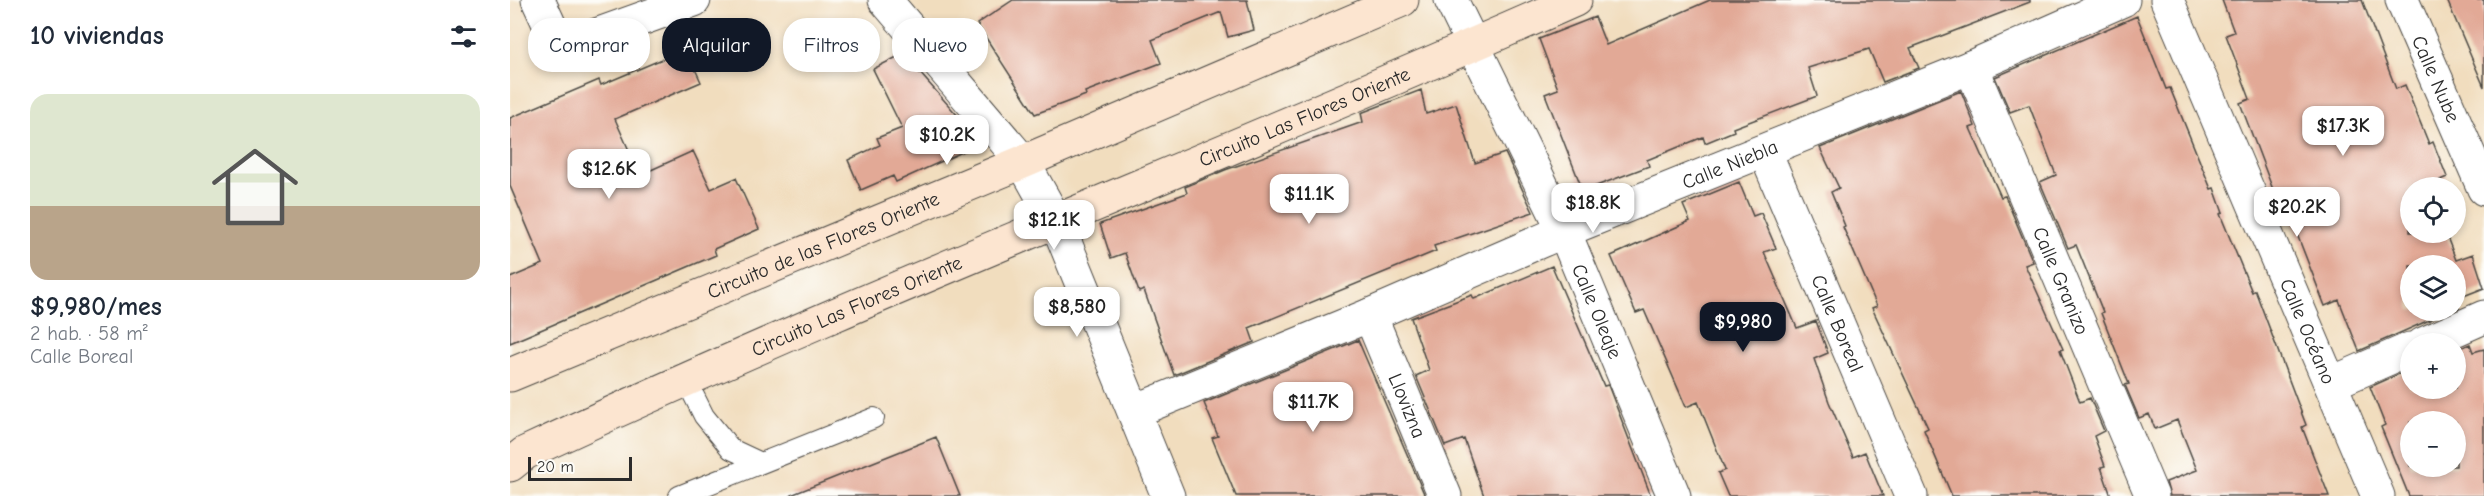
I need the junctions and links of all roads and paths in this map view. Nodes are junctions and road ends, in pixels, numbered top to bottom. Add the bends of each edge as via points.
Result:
1 (538, 0) edge
2 (694, 0) edge
3 (885, 0) edge
4 (1402, 0) edge
5 (1451, 0) edge
6 (1575, 0) edge
7 (2123, 0) edge
8 (2167, 0) edge
9 (2402, 0) edge
10 (1473, 45) junction
11 (1971, 67) junction
12 (1765, 152) junction
13 (1023, 162) junction
14 (2484, 189) edge
15 (1056, 223) junction
16 (1564, 231) junction
17 (1370, 315) junction
18 (2484, 317) edge
19 (2448, 333) edge
20 (2400, 353) edge
21 (510, 375) edge
22 (686, 378) junction
23 (2332, 383) junction
24 (1135, 411) junction
25 (874, 418) dead end
26 (761, 463) junction
27 (510, 465) edge
28 (679, 496) edge
29 (1168, 496) edge
30 (1445, 496) edge
31 (1674, 496) edge
32 (1911, 496) edge
33 (2152, 496) edge
34 (2378, 496) edge

1 - 2 street via 560,48
3 - 13 street
4 - 13 main road, Circuito de las Flores Oriente
5 - 10 street, Calle Oleaje
6 - 10 main road, Circuito Las Flores Oriente
7 - 11 street, Calle Niebla
8 - 23 street, Calle Océano
9 - 14 street, Calle Nube
10 - 15 main road, Circuito Las Flores Oriente
10 - 16 street, Calle Oleaje
11 - 12 street, Calle Niebla
11 - 33 street, Calle Granizo
12 - 16 street, Calle Niebla
12 - 32 street, Calle Boreal
13 - 15 street
13 - 21 main road, Circuito de las Flores Oriente
15 - 22 main road, Circuito Las Flores Oriente
15 - 24 street
16 - 17 street, Calle Niebla
16 - 31 street, Calle Oleaje
17 - 24 street, Calle Niebla
17 - 30 street, Llovizna
18 - 19 street
20 - 23 street
22 - 26 lane via 704,416 731,449
22 - 27 main road, Circuito Las Flores Oriente via 525,453
23 - 34 street, Calle Océano
24 - 29 street
25 - 26 lane
26 - 28 lane

